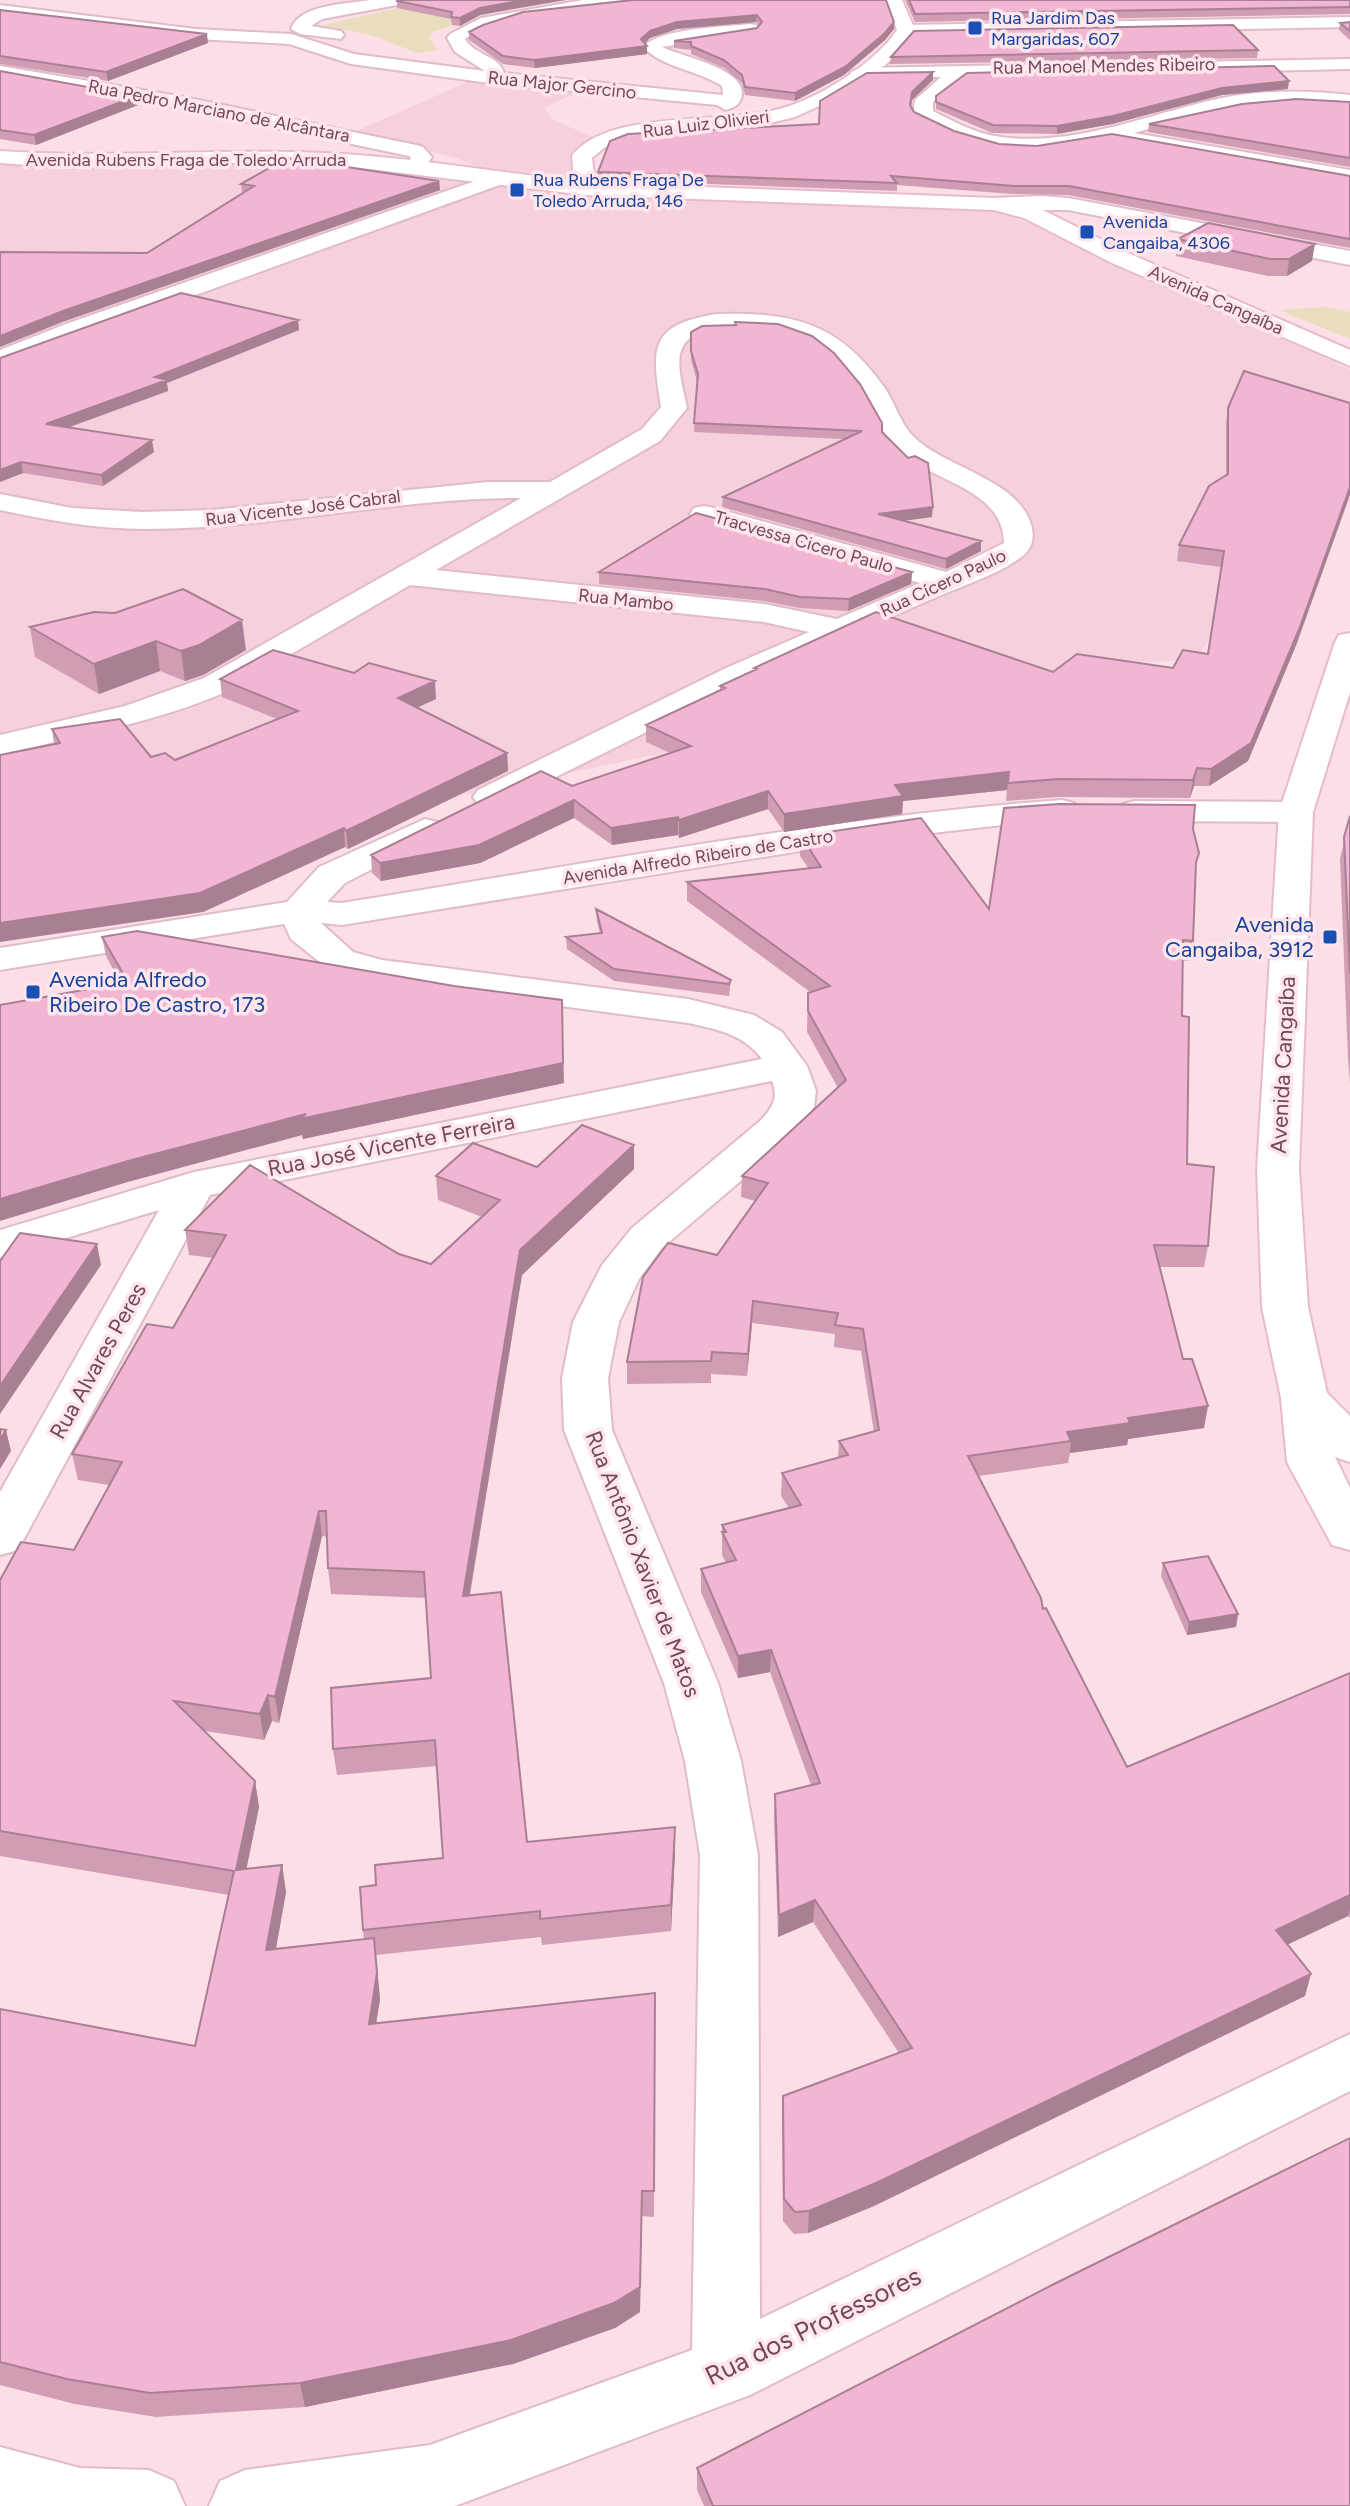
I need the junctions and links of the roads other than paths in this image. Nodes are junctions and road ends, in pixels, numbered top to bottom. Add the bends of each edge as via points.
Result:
1 (397, 0) edge
2 (632, 0) edge
3 (894, 0) edge
4 (1316, 0) edge
5 (298, 2) dead end
6 (0, 10) edge
7 (331, 12) junction
8 (263, 18) dead end
9 (1345, 22) edge
10 (750, 29) edge
11 (906, 30) junction
12 (295, 34) junction
13 (247, 35) junction
14 (472, 54) junction
15 (397, 62) junction
16 (1272, 63) junction
17 (1350, 64) edge
18 (963, 69) junction
19 (0, 71) edge
20 (859, 73) junction
21 (489, 77) junction
22 (1299, 96) junction
23 (731, 101) junction
24 (1350, 101) edge
25 (668, 128) junction
26 (1109, 135) junction
27 (0, 157) edge
28 (415, 167) junction
29 (1350, 176) edge
30 (498, 179) junction
31 (585, 189) junction
32 (994, 204) junction
33 (1068, 204) junction
34 (1031, 213) junction
35 (1350, 258) edge
36 (0, 359) edge
37 (1350, 359) edge
38 (559, 490) junction
39 (0, 502) edge
40 (704, 514) edge
41 (407, 576) junction
42 (950, 582) junction
43 (844, 630) junction
44 (1350, 642) edge
45 (1344, 683) edge
46 (0, 745) edge
47 (471, 806) edge
48 (1296, 812) junction
49 (443, 820) edge
50 (315, 919) junction
51 (0, 959) edge
52 (0, 982) edge
53 (787, 1066) junction
54 (194, 1185) junction
55 (0, 1244) edge
56 (1337, 1453) edge
57 (1350, 1532) edge
58 (0, 1537) edge
59 (1350, 2061) edge
60 (726, 2371) junction
61 (0, 2482) edge
62 (149, 2506) edge
63 (245, 2506) edge

1 - 7 street
2 - 14 street via 472,25 456,38
3 - 11 street
4 - 9 street
5 - 7 street
6 - 13 street via 187,33
7 - 12 street via 308,19
8 - 13 street
9 - 11 street via 1182,18
10 - 23 street via 670,39 653,47 731,84
11 - 20 street via 889,54
12 - 13 street
12 - 15 street via 337,56
12 - 15 street via 358,40
14 - 15 street
14 - 21 street via 496,71
15 - 21 street, Rua Major Gercino
16 - 17 street, Rua Manoel Mendes Ribeiro
16 - 18 street, Rua Manoel Mendes Ribeiro
16 - 22 street
18 - 20 street, Rua Manoel Mendes Ribeiro
18 - 26 street via 924,100 923,114 946,128 1032,146
19 - 28 street, Rua Pedro Marciano de Alcântara via 416,151 422,157
20 - 25 street, Rua Luiz Olivieri via 788,113
21 - 23 street, Rua Major Gercino
22 - 24 street
22 - 26 street via 1223,103
23 - 25 street
25 - 31 street, Rua Luiz Olivieri via 619,135 590,146 582,156
26 - 29 street
27 - 28 street, Avenida Rubens Fraga de Toledo Arruda via 70,162 277,157
28 - 30 street, Avenida Rubens Fraga de Toledo Arruda
30 - 31 street, Avenida Rubens Fraga de Toledo Arruda
30 - 36 street
31 - 32 street, Avenida Rubens Fraga de Toledo Arruda
32 - 33 street
32 - 34 street, Avenida Cangaíba
33 - 34 street
33 - 35 street
34 - 37 street, Avenida Cangaíba
38 - 39 street, Rua Vicente José Cabral via 445,490 302,512 151,522 68,516
38 - 41 street, Rua Cícero Paulo
38 - 42 street, Rua Cícero Paulo via 665,422 674,408 670,343 677,333 724,320 796,327 837,348 876,394 903,441 919,455 989,491 1009,512 1020,535 1018,546
40 - 42 street, Tracvessa Cicero Paulo
41 - 43 street, Rua Mambo via 764,613
41 - 46 street, Rua Cícero Paulo via 181,701
42 - 43 street, Rua Cícero Paulo
43 - 47 street, Rua Cícero Paulo via 737,675
44 - 45 street, Avenida Cangaíba
45 - 48 street, Avenida Cangaíba
48 - 50 street, Avenida Alfredo Ribeiro de Castro via 1097,811 958,818
48 - 56 street, Avenida Cangaíba via 1278,1169 1285,1307 1305,1398
49 - 50 street via 332,875
50 - 51 street, Avenida Alfredo Ribeiro de Castro
50 - 52 street, Avenida Alfredo Ribeiro de Castro
50 - 53 street, Rua Antônio Xavier de Matos via 340,960 380,971 688,1011 740,1023 768,1040
53 - 54 street, Rua José Vicente Ferreira
53 - 60 street, Rua Antônio Xavier de Matos via 796,1091 794,1107 775,1130 647,1238 618,1275 596,1322 585,1378 588,1430 691,1683 713,1761 729,1855
54 - 55 street, Rua José Vicente Ferreira
54 - 58 street, Rua Alvares Peres
56 - 57 street, Avenida Cangaíba
59 - 60 street, Rua dos Professores
60 - 63 street, Rua dos Professores via 430,2480
61 - 62 street via 80,2504

